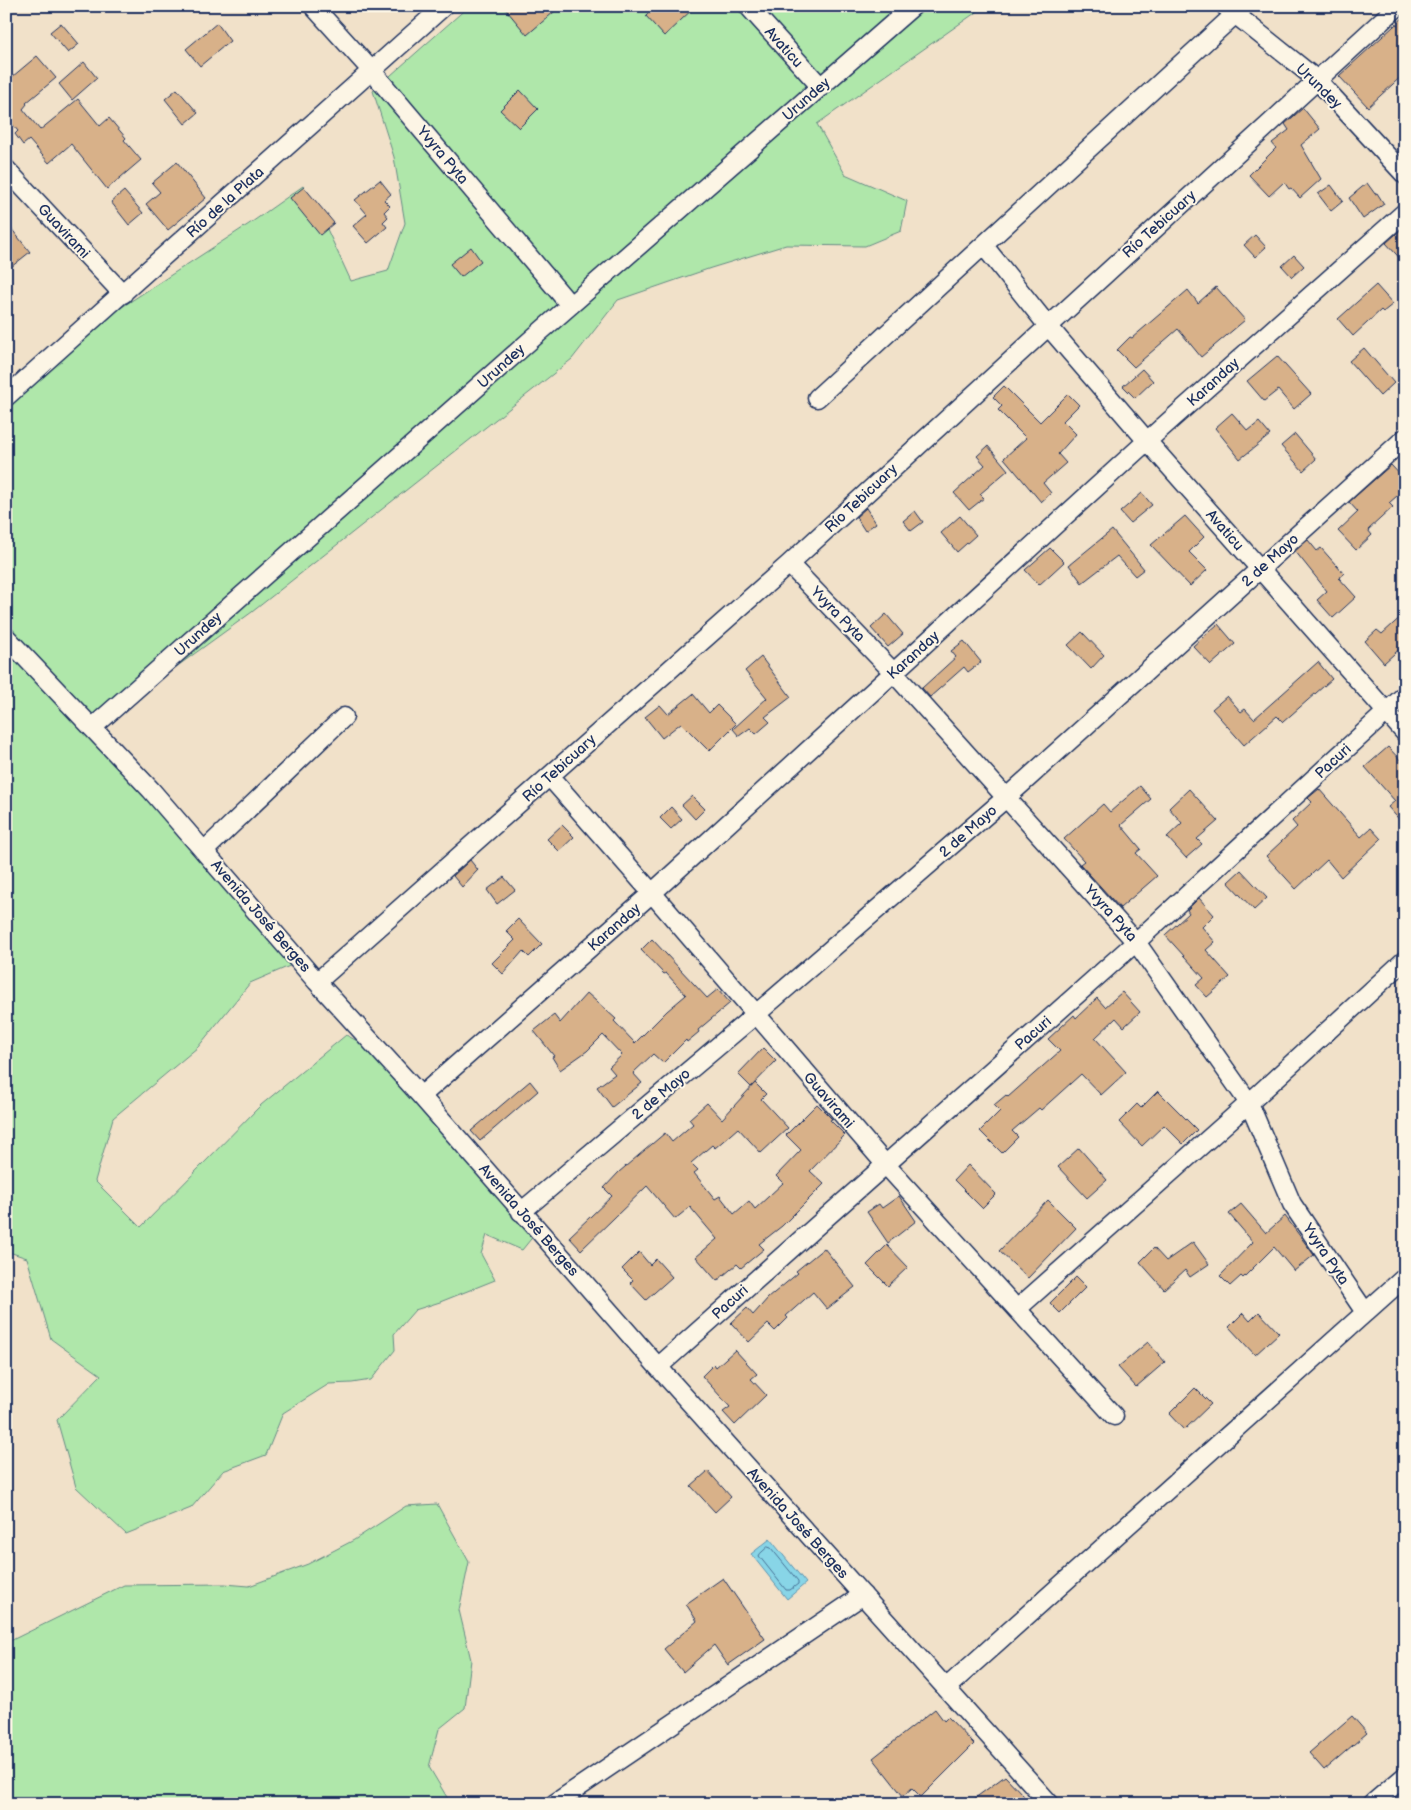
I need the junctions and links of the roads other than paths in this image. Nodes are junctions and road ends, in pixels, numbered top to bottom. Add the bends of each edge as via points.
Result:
1 (313, 6) edge
2 (444, 6) edge
3 (748, 6) edge
4 (913, 6) edge
5 (1398, 6) edge
6 (1235, 9) edge
7 (371, 70) junction
8 (1317, 80) junction
9 (820, 87) junction
10 (6, 169) edge
11 (1405, 175) edge
12 (1405, 212) edge
13 (984, 246) junction
14 (123, 294) junction
15 (570, 305) junction
16 (1048, 326) junction
17 (6, 397) edge
18 (817, 398) dead end
19 (1405, 438) edge
20 (1147, 441) junction
21 (789, 564) junction
22 (1260, 570) junction
23 (6, 637) edge
24 (894, 673) junction
25 (1405, 696) edge
26 (1387, 712) junction
27 (344, 716) dead end
28 (92, 728) junction
29 (1405, 732) edge
30 (550, 777) junction
31 (1007, 797) junction
32 (204, 851) junction
33 (652, 893) junction
34 (1136, 942) junction
35 (1405, 960) edge
36 (317, 982) junction
37 (755, 1015) junction
38 (420, 1096) junction
39 (1249, 1103) junction
40 (885, 1164) junction
41 (521, 1212) junction
42 (1405, 1277) edge
43 (1017, 1309) junction
44 (1365, 1312) junction
45 (658, 1367) junction
46 (1114, 1416) dead end
47 (863, 1595) junction
48 (946, 1688) junction
49 (1405, 1776) edge
50 (554, 1804) edge
51 (1050, 1804) edge
52 (1372, 1804) edge

1 - 7 street, Yvyra Pyta
2 - 7 street, Río de la Plata
3 - 9 street, Avaticu
4 - 9 street, Urundey
5 - 8 street, Río Tebicuary
6 - 8 street, Urundey
6 - 13 street
7 - 14 street, Río de la Plata
7 - 15 street, Yvyra Pyta
8 - 11 street, Urundey
8 - 16 street, Río Tebicuary
9 - 15 street, Urundey
10 - 14 street, Guavirami
12 - 20 street, Karanday
13 - 16 street, Avaticu
13 - 18 street
14 - 17 street, Río de la Plata
15 - 28 street, Urundey
16 - 20 street, Avaticu
16 - 21 street, Río Tebicuary
19 - 22 street, 2 de Mayo
20 - 22 street, Avaticu
20 - 24 street, Karanday
21 - 24 street, Yvyra Pyta
21 - 30 street, Río Tebicuary
22 - 26 street, Avaticu
22 - 31 street, 2 de Mayo
23 - 28 street, Avenida José Berges
24 - 31 street, Yvyra Pyta
24 - 33 street, Karanday
25 - 26 street, Pacuri
26 - 29 street, Avaticu
26 - 34 street, Pacuri
27 - 32 street
28 - 32 street, Avenida José Berges via 152,790
30 - 33 street, Guavirami
30 - 36 street, Río Tebicuary
31 - 34 street, Yvyra Pyta
31 - 37 street, 2 de Mayo
32 - 36 street, Avenida José Berges
33 - 37 street, Guavirami
33 - 38 street, Karanday
34 - 39 street, Yvyra Pyta
34 - 40 street, Pacuri
35 - 39 street
36 - 38 street, Avenida José Berges
37 - 40 street, Guavirami
37 - 41 street, 2 de Mayo
38 - 41 street, Avenida José Berges
39 - 43 street
39 - 44 street, Yvyra Pyta via 1292,1204
40 - 43 street, Guavirami
40 - 45 street, Pacuri
41 - 45 street, Avenida José Berges
42 - 44 street
43 - 46 street, Guavirami
44 - 48 street
45 - 47 street, Avenida José Berges
47 - 48 street, Avenida José Berges
47 - 50 street
48 - 51 street, Avenida José Berges
49 - 52 street

